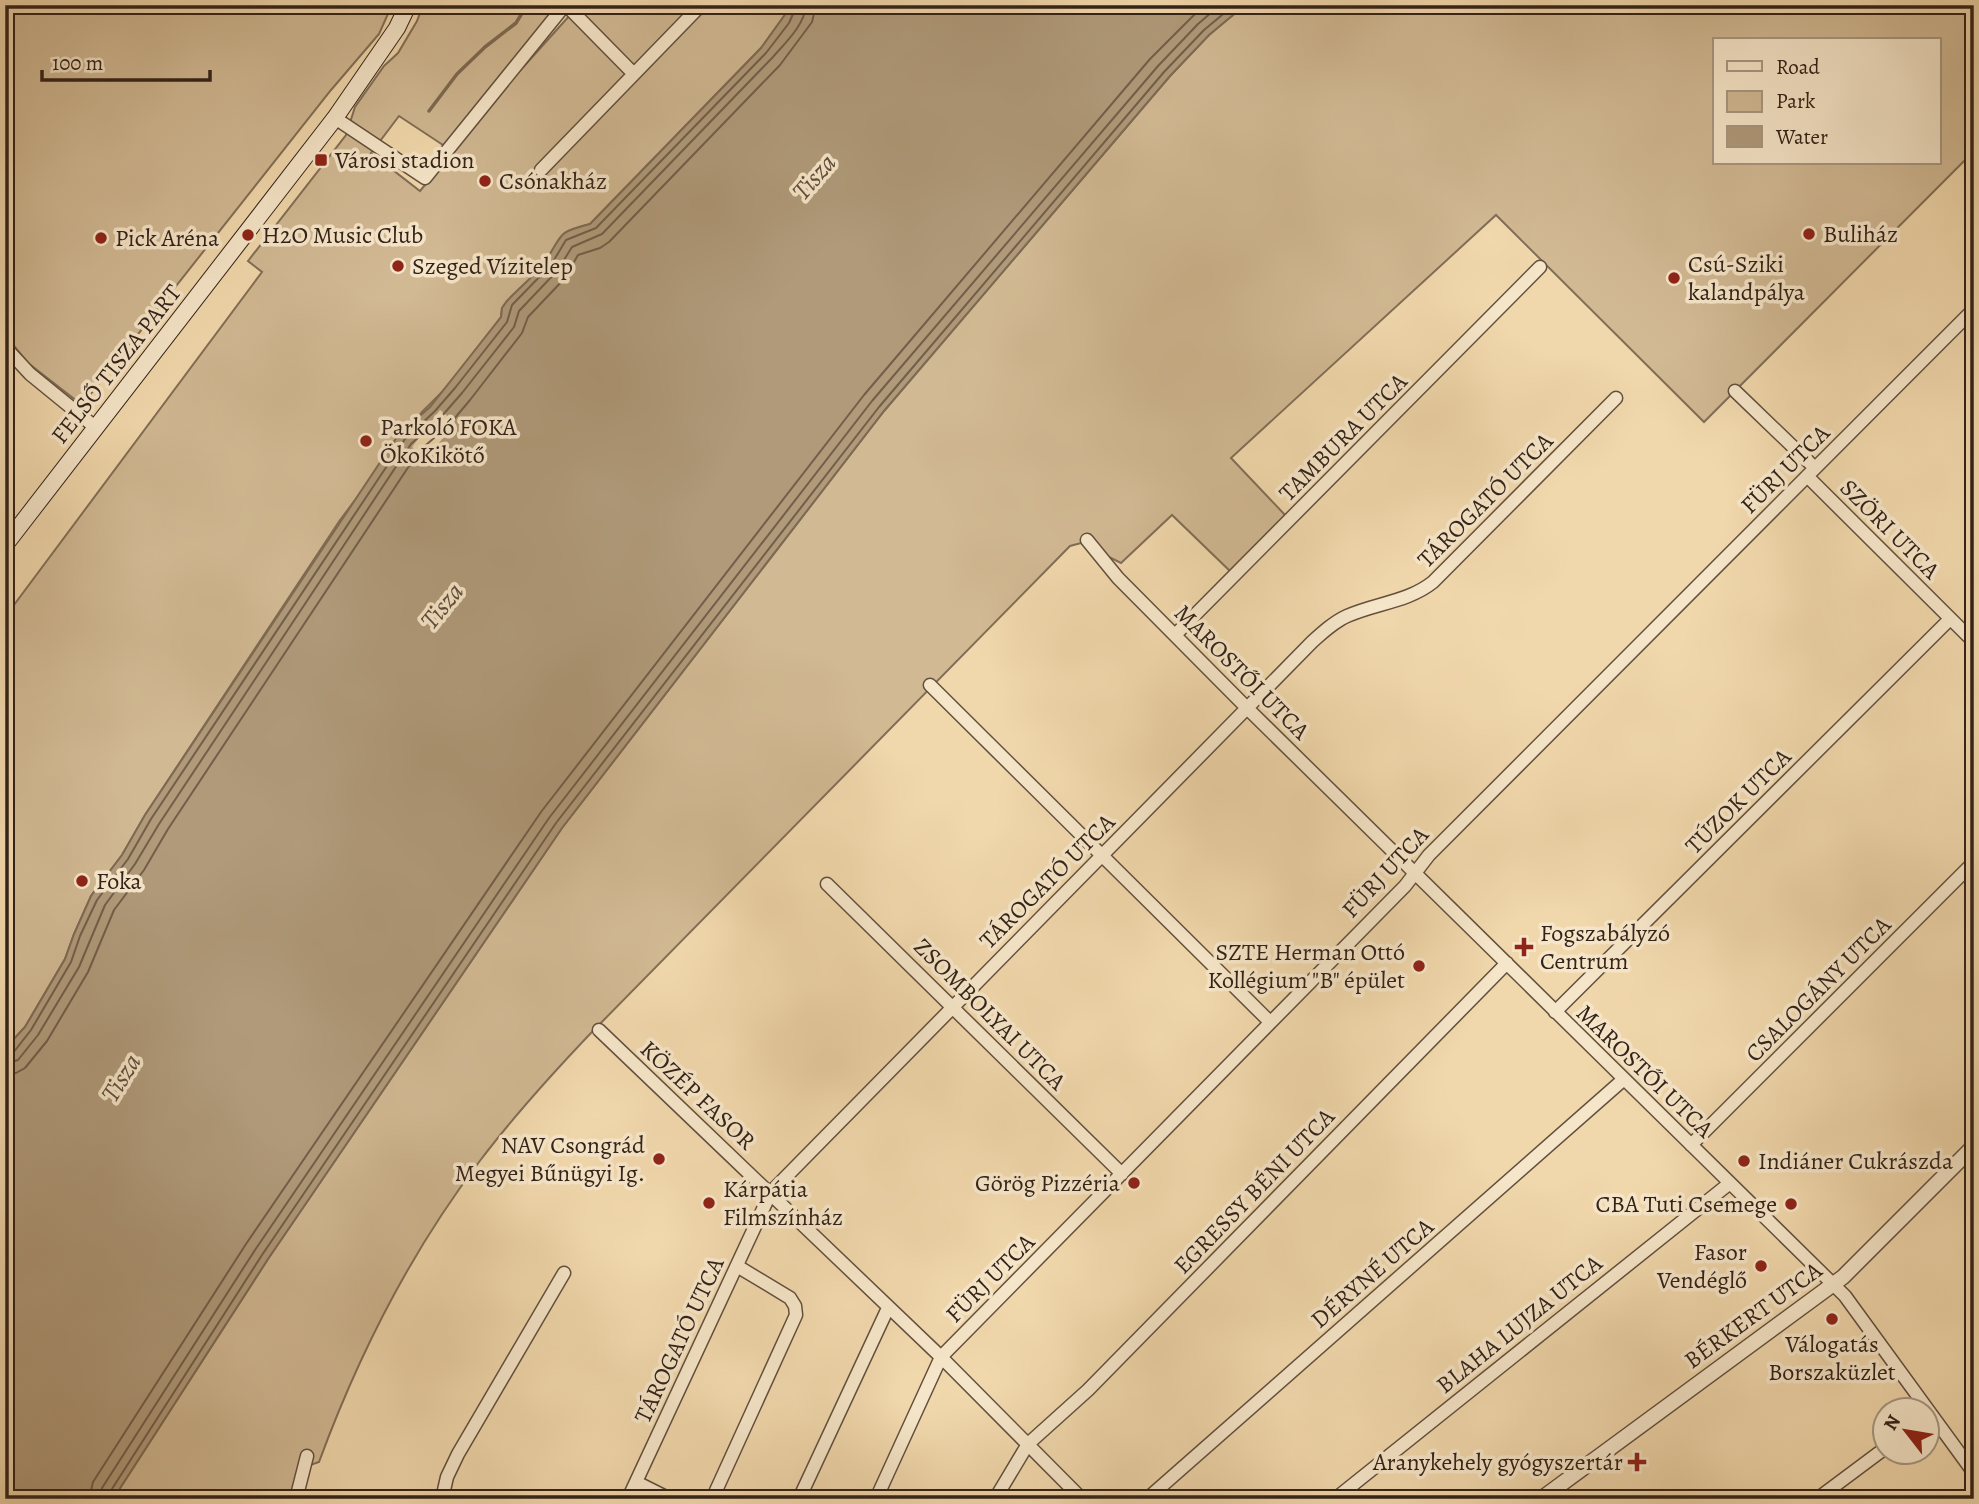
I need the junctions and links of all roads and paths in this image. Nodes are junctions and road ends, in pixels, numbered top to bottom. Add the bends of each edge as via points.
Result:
1 (408, 5) edge
2 (565, 5) edge
3 (701, 5) edge
4 (633, 73) junction
5 (335, 118) junction
6 (541, 170) dead end
7 (1540, 267) dead end
8 (1974, 309) edge
9 (5, 347) edge
10 (1735, 391) dead end
11 (1616, 398) dead end
12 (95, 427) junction
13 (1811, 472) junction
14 (1087, 540) dead end
15 (5, 545) edge
16 (1950, 618) junction
17 (1175, 635) junction
18 (1974, 642) edge
19 (930, 685) dead end
20 (1247, 708) junction
21 (1101, 855) junction
22 (1974, 862) edge
23 (1416, 873) junction
24 (827, 884) dead end
25 (1507, 964) junction
26 (953, 1006) junction
27 (1555, 1012) junction
28 (1270, 1022) junction
29 (599, 1030) dead end
30 (1623, 1079) junction
31 (1691, 1145) junction
32 (1974, 1146) edge
33 (1122, 1174) junction
34 (1730, 1183) junction
35 (771, 1192) junction
36 (737, 1266) junction
37 (564, 1273) dead end
38 (1833, 1284) junction
39 (888, 1308) junction
40 (941, 1357) junction
41 (1915, 1396) edge
42 (1940, 1430) edge
43 (1028, 1444) junction
44 (307, 1456) dead end
45 (1870, 1460) edge
46 (1974, 1472) edge
47 (636, 1482) junction
48 (296, 1499) edge
49 (442, 1499) edge
50 (628, 1499) edge
51 (670, 1499) edge
52 (710, 1499) edge
53 (799, 1499) edge
54 (876, 1499) edge
55 (995, 1499) edge
56 (1082, 1499) edge
57 (1147, 1499) edge
58 (1335, 1499) edge
59 (1541, 1499) edge
60 (1817, 1499) edge

1 - 5 main road, FELSŐ TISZA PART
2 - 4 street
2 - 5 street via 425,178
3 - 4 street
4 - 6 street
5 - 12 main road, FELSŐ TISZA PART
7 - 17 street, TAMBURA UTCA
8 - 13 street, FÜRJ UTCA
9 - 12 street via 30,374
10 - 13 street, SZÖRI UTCA
11 - 20 street, TÁROGATÓ UTCA via 1433,582 1409,597 1346,616 1329,627
12 - 15 main road, FELSŐ TISZA PART
13 - 16 street, SZÖRI UTCA
13 - 23 street, FÜRJ UTCA
14 - 17 street, MAROSTŐI UTCA
16 - 18 street, SZÖRI UTCA
16 - 27 street, TÚZOK UTCA
17 - 20 street, MAROSTŐI UTCA
19 - 21 street
20 - 21 street, TÁROGATÓ UTCA
20 - 23 street, MAROSTŐI UTCA
21 - 26 street, TÁROGATÓ UTCA
21 - 28 street
22 - 31 street, CSALOGÁNY UTCA
23 - 25 street, MAROSTŐI UTCA
23 - 28 street, FÜRJ UTCA
24 - 26 street, ZSOMBOLYAI UTCA
25 - 27 street, MAROSTŐI UTCA
25 - 43 street, EGRESSY BÉNI UTCA via 1072,1406
26 - 33 street, ZSOMBOLYAI UTCA
26 - 35 street, TÁROGATÓ UTCA
27 - 30 street, MAROSTŐI UTCA
28 - 33 street, FÜRJ UTCA
29 - 35 street, KÖZÉP FASOR
30 - 31 street, MAROSTŐI UTCA
30 - 57 street, DÉRYNÉ UTCA
31 - 34 street, MAROSTŐI UTCA
32 - 38 street, BÉRKERT UTCA
33 - 40 street, FÜRJ UTCA
34 - 38 street, MAROSTŐI UTCA
34 - 58 street, BLAHA LUJZA UTCA
35 - 36 street, TÁROGATÓ UTCA
35 - 39 street, KÖZÉP FASOR
36 - 47 street, TÁROGATÓ UTCA
36 - 52 street via 790,1298 796,1315
37 - 49 street via 458,1454
38 - 41 street, MAROSTŐI UTCA
38 - 59 street, BÉRKERT UTCA
39 - 40 street, KÖZÉP FASOR
39 - 53 street
40 - 43 street, KÖZÉP FASOR
40 - 54 street, FÜRJ UTCA
42 - 46 street, MAROSTŐI UTCA
43 - 55 street
43 - 56 street, KÖZÉP FASOR
44 - 48 street
45 - 60 street
47 - 50 street, TÁROGATÓ UTCA
47 - 51 street

